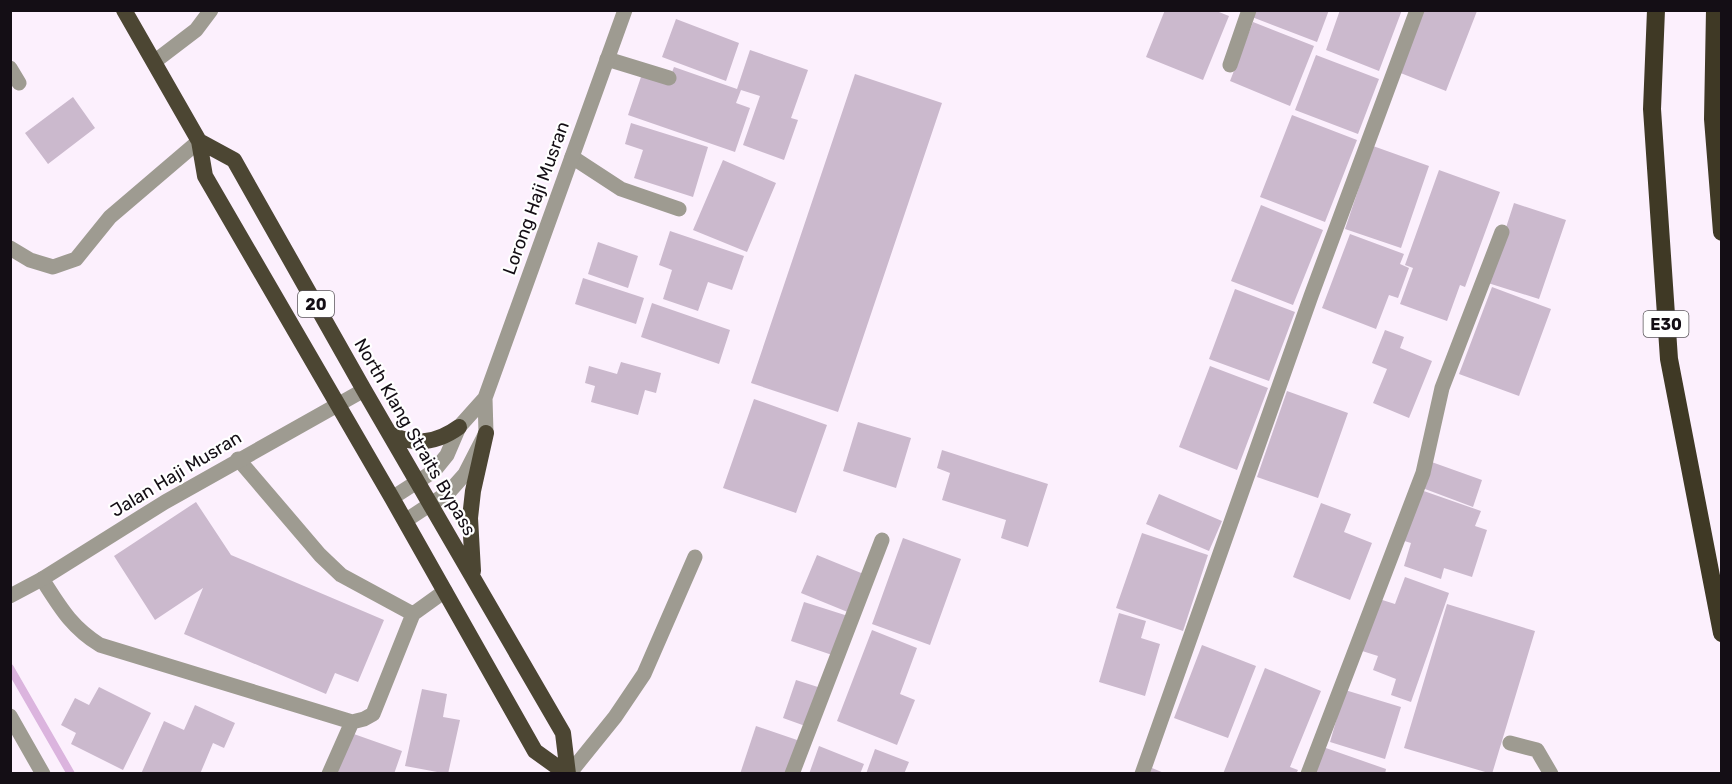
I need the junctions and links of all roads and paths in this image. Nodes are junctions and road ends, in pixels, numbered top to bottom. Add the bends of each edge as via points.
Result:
1 (124, 10) edge
2 (211, 10) edge
3 (625, 10) edge
4 (1249, 10) edge
5 (1417, 10) edge
6 (1656, 10) edge
7 (1715, 10) edge
8 (608, 59) junction
9 (154, 62) junction
10 (1230, 65) dead end
11 (10, 68) edge
12 (669, 78) dead end
13 (19, 83) dead end
14 (199, 141) junction
15 (572, 157) junction
16 (679, 209) dead end
17 (1502, 232) dead end
18 (1722, 232) edge
19 (10, 248) edge
20 (364, 390) junction
21 (485, 398) junction
22 (338, 405) junction
23 (459, 427) junction
24 (486, 433) junction
25 (390, 434) junction
26 (238, 459) junction
27 (419, 482) junction
28 (393, 498) junction
29 (431, 504) junction
30 (405, 521) junction
31 (882, 540) dead end
32 (695, 556) dead end
33 (474, 576) junction
34 (42, 579) junction
35 (445, 591) junction
36 (10, 596) edge
37 (413, 614) junction
38 (1722, 633) edge
39 (10, 716) edge
40 (352, 722) junction
41 (1510, 742) dead end
42 (43, 774) edge
43 (329, 774) edge
44 (568, 774) edge
45 (792, 774) edge
46 (1142, 774) edge
47 (1308, 774) edge
48 (1551, 774) edge

1 - 9 highway, 20
2 - 9 street via 196,30
3 - 8 street, Lorong Haji Musran
4 - 10 street
5 - 46 street
6 - 38 highway, E30 via 1652,109 1668,359
7 - 18 highway via 1713,119
8 - 12 street
8 - 15 street, Lorong Haji Musran
9 - 14 highway, 20
11 - 13 street
14 - 19 street via 110,217 76,259 53,267
14 - 20 highway, North Klang Straits Bypass / 20 via 234,160
14 - 22 highway, 20 via 205,176
15 - 16 street via 621,189
15 - 21 street, Lorong Haji Musran
17 - 47 street via 1442,388 1423,473
20 - 22 street, Jalan Haji Musran
20 - 25 highway, North Klang Straits Bypass / 20
21 - 23 street, Lorong Haji Musran
21 - 24 street, Lorong Haji Musran
22 - 26 street, Jalan Haji Musran
22 - 28 highway, 20
23 - 25 highway via 424,443
23 - 27 street, Lorong Haji Musran via 447,455
24 - 29 street, Lorong Haji Musran via 465,474
24 - 33 highway via 470,518
25 - 27 highway, North Klang Straits Bypass / 20
26 - 34 street, Jalan Haji Musran
26 - 37 street via 341,575
27 - 28 street, Lorong Haji Musran
27 - 29 highway, North Klang Straits Bypass / 20
28 - 30 highway, 20
29 - 30 street, Lorong Haji Musran
29 - 33 highway, North Klang Straits Bypass / 20
30 - 35 highway, 20
31 - 45 street
32 - 44 street via 644,674
33 - 44 highway, North Klang Straits Bypass / 20 via 563,733
34 - 36 street, Jalan Haji Musran
34 - 40 street via 66,617 100,645
35 - 37 street
35 - 44 highway, 20 via 535,751
37 - 40 street via 373,714
39 - 42 street
40 - 43 street
41 - 48 street via 1537,750

